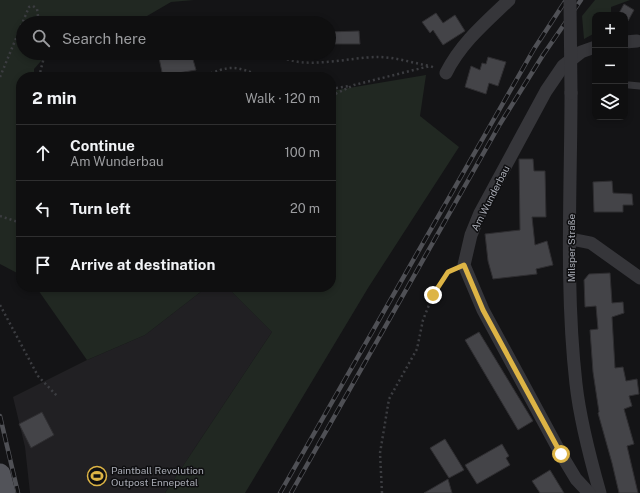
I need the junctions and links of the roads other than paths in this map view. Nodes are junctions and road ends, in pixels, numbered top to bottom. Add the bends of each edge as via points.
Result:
1 (509, 0) edge
2 (570, 0) edge
3 (592, 48) edge
4 (446, 73) road end
5 (629, 85) dead end
6 (640, 86) edge
7 (571, 239) junction
8 (640, 278) edge
9 (0, 474) edge
10 (4, 493) edge
11 (589, 493) edge
12 (600, 493) edge

1 - 4 street via 466,42 455,55
2 - 7 street, Milsper Straße, bridge
3 - 11 street, Am Wunderbau via 581,52 564,66 546,91 480,213 471,235 464,265 483,310 561,454 576,479
5 - 6 lane
7 - 8 street via 591,243
7 - 12 street, Milsper Straße via 571,323 576,386 592,467
9 - 10 main road

